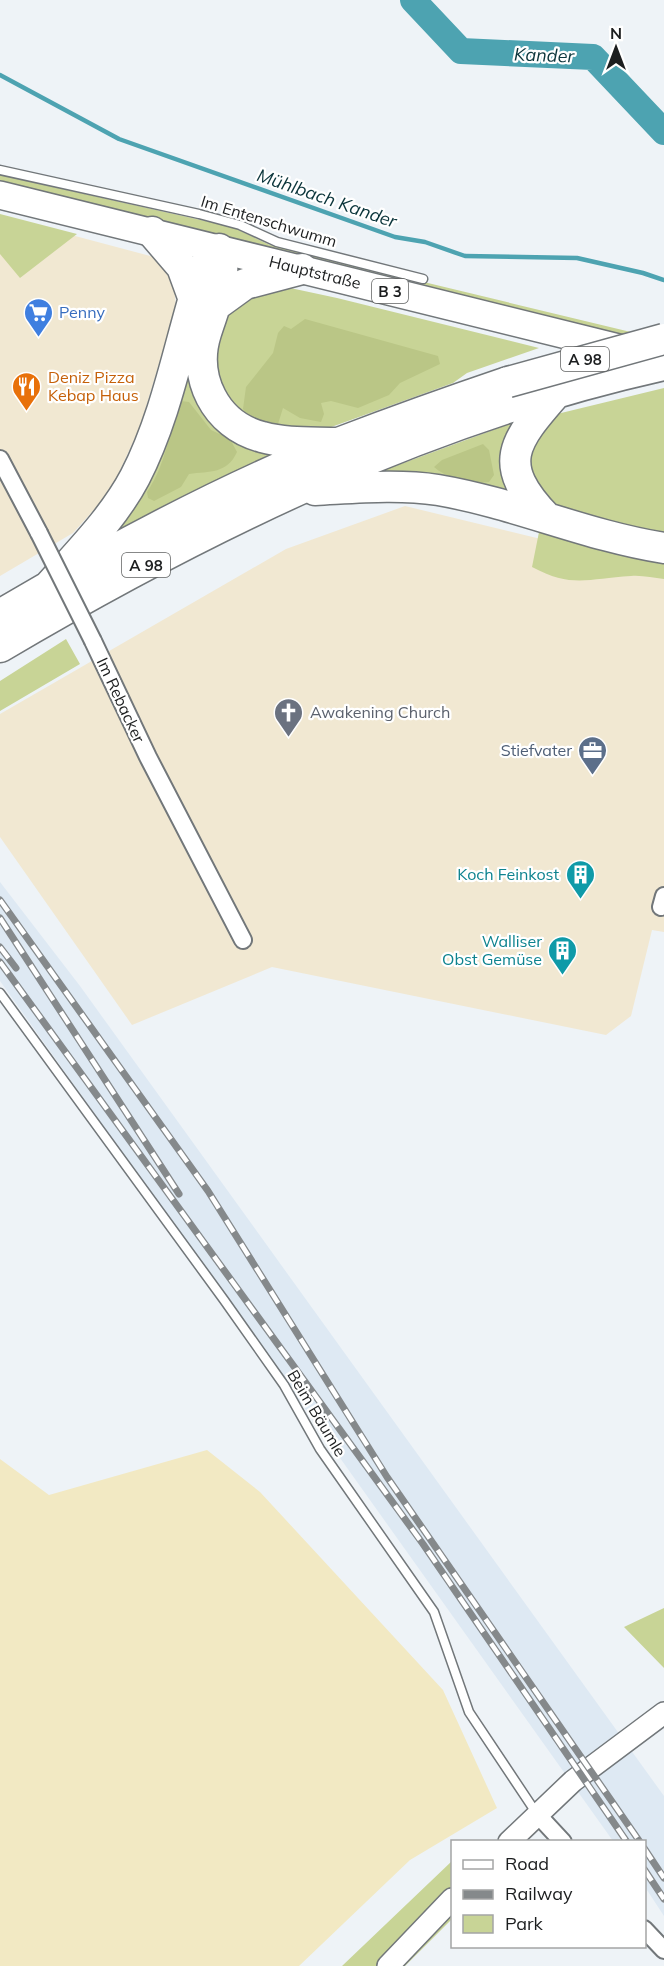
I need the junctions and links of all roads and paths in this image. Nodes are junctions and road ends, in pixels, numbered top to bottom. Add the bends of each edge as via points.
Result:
1 (0, 170) edge
2 (0, 195) edge
3 (152, 232) junction
4 (219, 249) junction
5 (302, 269) junction
6 (423, 279) dead end
7 (205, 301) junction
8 (664, 339) edge
9 (664, 360) edge
10 (664, 365) edge
11 (557, 392) junction
12 (339, 443) junction
13 (0, 459) edge
14 (297, 491) junction
15 (548, 518) junction
16 (664, 548) edge
17 (50, 585) junction
18 (0, 615) edge
19 (0, 647) edge
20 (243, 940) dead end
21 (0, 993) edge
22 (664, 1713) edge
23 (537, 1814) junction
24 (511, 1840) edge
25 (561, 1840) edge
26 (451, 1901) edge
27 (646, 1930) edge
28 (664, 1950) edge
29 (388, 1966) edge

1 - 6 lane, Im Entenschwumm via 199,214 240,225 277,242
2 - 3 main road, Hauptstraße / B 3
3 - 4 main road, Hauptstraße / B 3
3 - 7 highway
4 - 5 main road, Hauptstraße / B 3
4 - 7 highway via 202,271
5 - 7 highway via 245,284
5 - 9 main road, Hauptstraße / B 3
7 - 12 highway via 201,352 204,383 217,407 241,429 258,436 288,442
7 - 17 highway via 134,478 116,508
8 - 12 highway, A 98, bridge via 507,382
10 - 11 highway, A 98
11 - 14 highway, A 98 via 429,436
11 - 15 highway via 522,434 516,459 526,496
12 - 17 highway, A 98 via 210,502
13 - 20 street, Im Rebacker, bridge
14 - 15 highway via 372,487 438,490
14 - 19 highway, A 98 via 130,573
15 - 16 highway via 607,537
17 - 18 highway, A 98
21 - 23 lane, Beim Bäumle via 284,1385 320,1449 435,1612 469,1712
22 - 23 street via 573,1781
23 - 24 street
23 - 25 street
26 - 29 street
27 - 28 street

